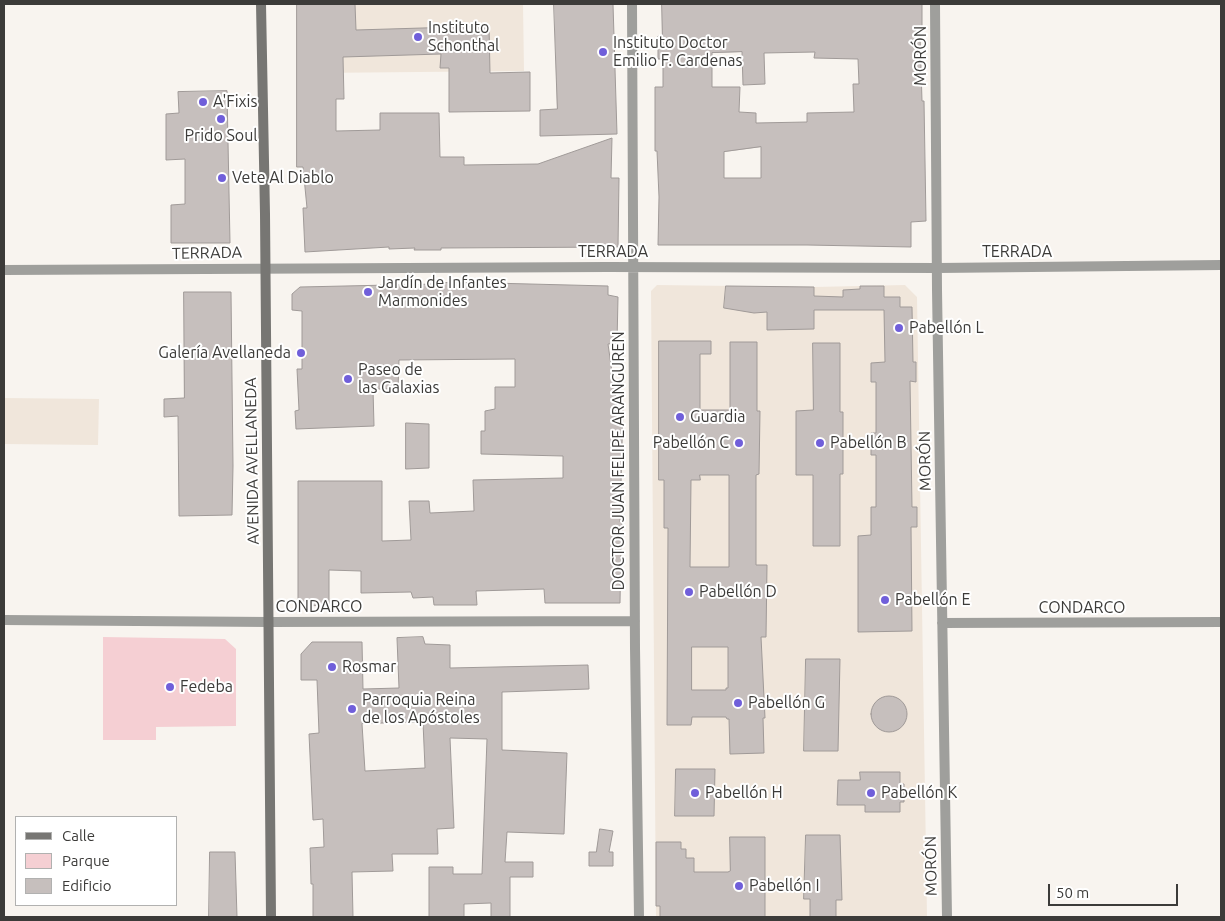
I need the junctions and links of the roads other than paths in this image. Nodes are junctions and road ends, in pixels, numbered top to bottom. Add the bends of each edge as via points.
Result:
1 (261, 4) edge
2 (632, 4) edge
3 (935, 4) edge
4 (1221, 265) edge
5 (265, 267) junction
6 (632, 267) junction
7 (938, 268) junction
8 (4, 270) edge
9 (4, 620) edge
10 (635, 621) junction
11 (269, 622) junction
12 (1221, 622) edge
13 (942, 623) junction
14 (271, 917) edge
15 (639, 917) edge
16 (947, 917) edge

1 - 5 main road, AVENIDA AVELLANEDA
2 - 6 street, DOCTOR JUAN FELIPE ARANGUREN
3 - 7 street, MORÓN
4 - 7 street, TERRADA
5 - 6 street, TERRADA
5 - 8 street, TERRADA
5 - 11 main road, AVENIDA AVELLANEDA
6 - 7 street, TERRADA
6 - 10 street, DOCTOR JUAN FELIPE ARANGUREN
7 - 13 street, MORÓN
9 - 11 street, CONDARCO
10 - 11 street, CONDARCO
10 - 15 street, DOCTOR JUAN FELIPE ARANGUREN
11 - 14 main road, AVENIDA AVELLANEDA
12 - 13 street, CONDARCO
13 - 16 street, MORÓN

